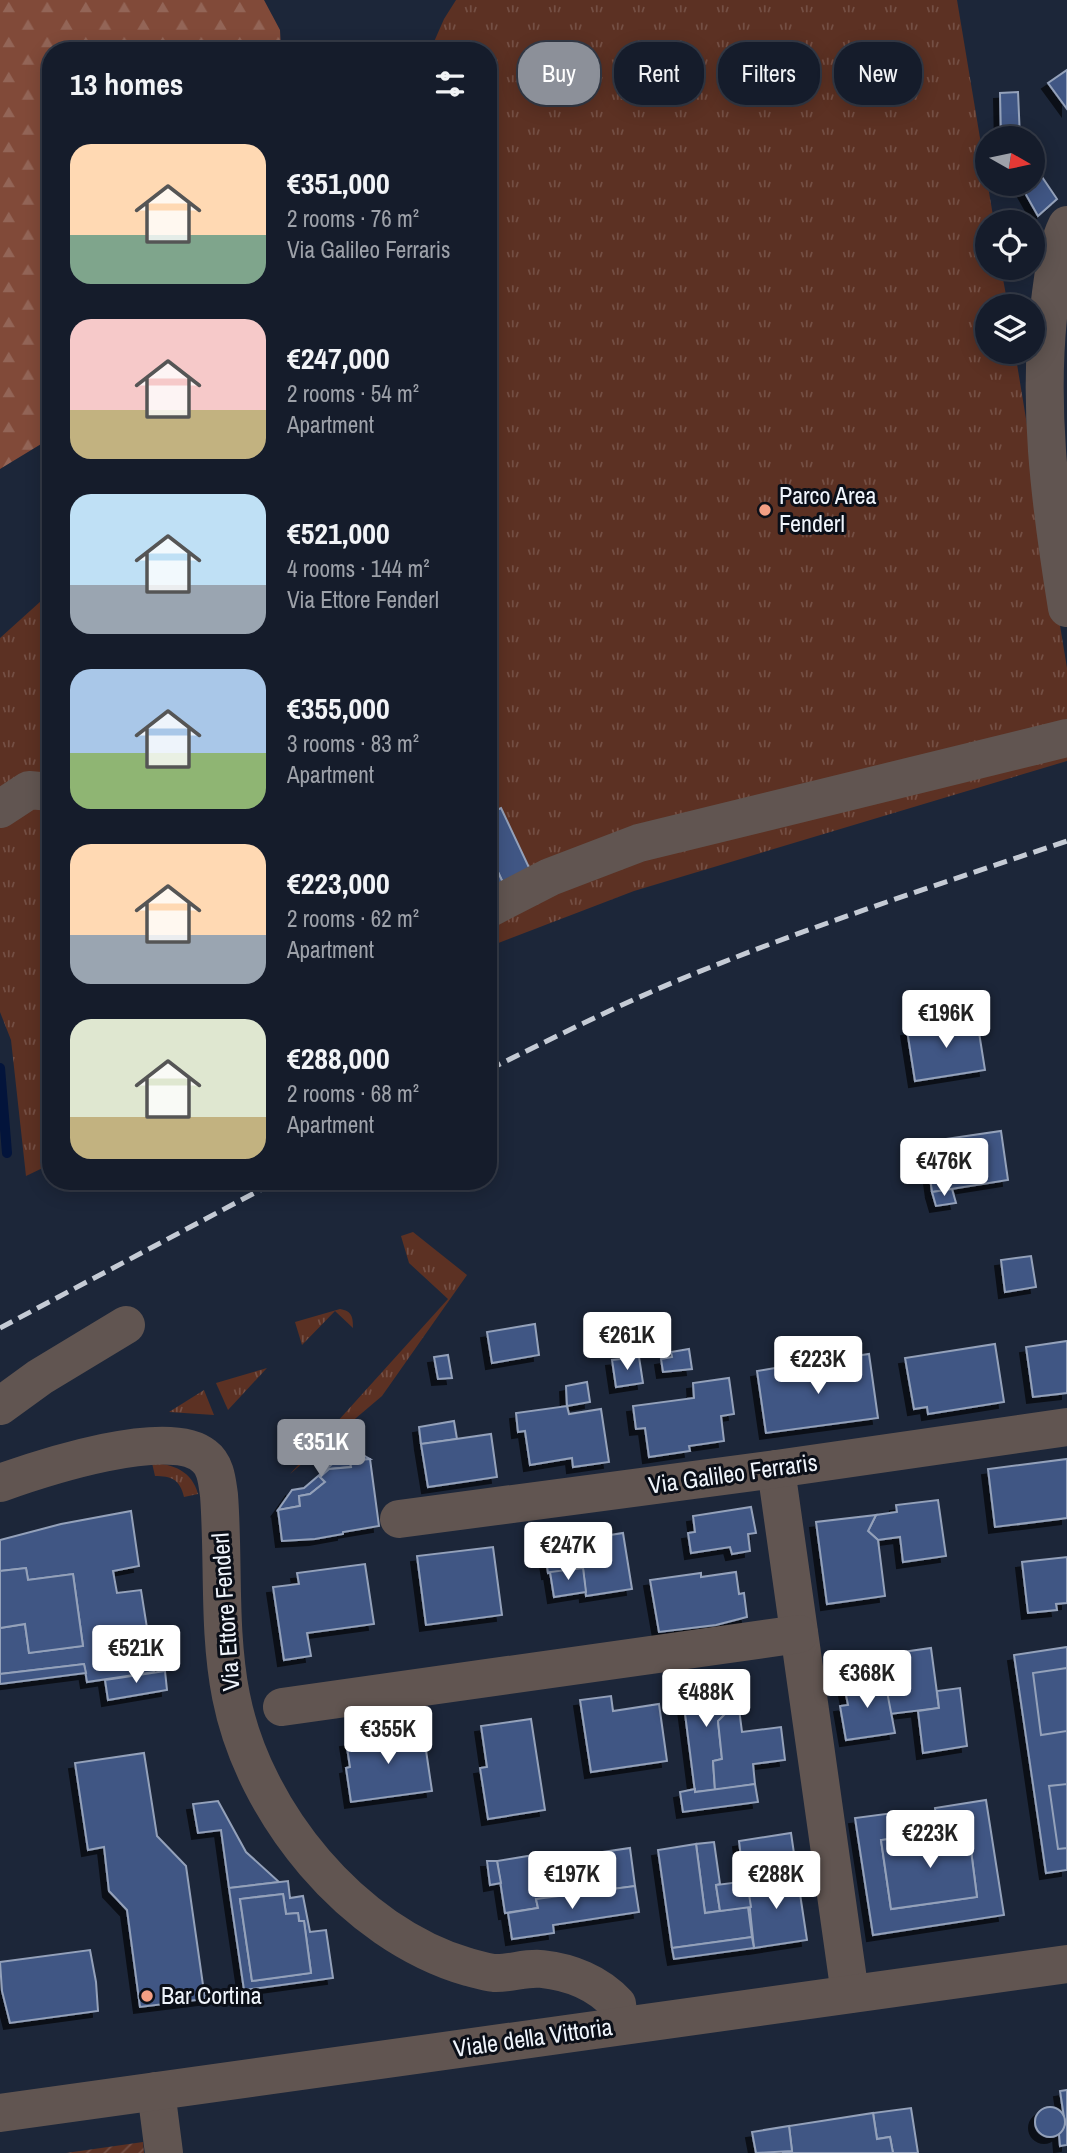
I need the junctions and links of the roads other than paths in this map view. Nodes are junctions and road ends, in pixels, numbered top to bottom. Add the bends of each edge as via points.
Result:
1 (1067, 225) edge
2 (1067, 608) edge
3 (1067, 738) edge
4 (42, 791) edge
5 (0, 808) edge
6 (497, 904) edge
7 (126, 1325) dead end
8 (0, 1406) edge
9 (1067, 1427) edge
10 (776, 1469) junction
11 (0, 1483) edge
12 (399, 1519) dead end
13 (799, 1634) junction
14 (282, 1707) dead end
15 (1067, 1964) edge
16 (850, 1994) junction
17 (620, 2026) junction
18 (156, 2091) junction
19 (0, 2113) edge
20 (164, 2153) edge

1 - 2 street via 1049,305 1044,382 1046,460
3 - 6 street via 639,843 550,877
4 - 5 street via 30,790
7 - 8 street
9 - 10 street, Via Galileo Ferraris
10 - 12 street, Via Galileo Ferraris
10 - 13 street
11 - 17 street, Via Ettore Fenderl via 138,1446 159,1444 202,1454 216,1474 231,1696 253,1769 292,1834 357,1904 416,1946 494,1973 541,1969 592,1983 617,2004
13 - 14 street
13 - 16 street
15 - 16 street, Viale della Vittoria
16 - 17 street, Viale della Vittoria
17 - 18 street, Viale della Vittoria
18 - 19 street, Viale della Vittoria
18 - 20 street

